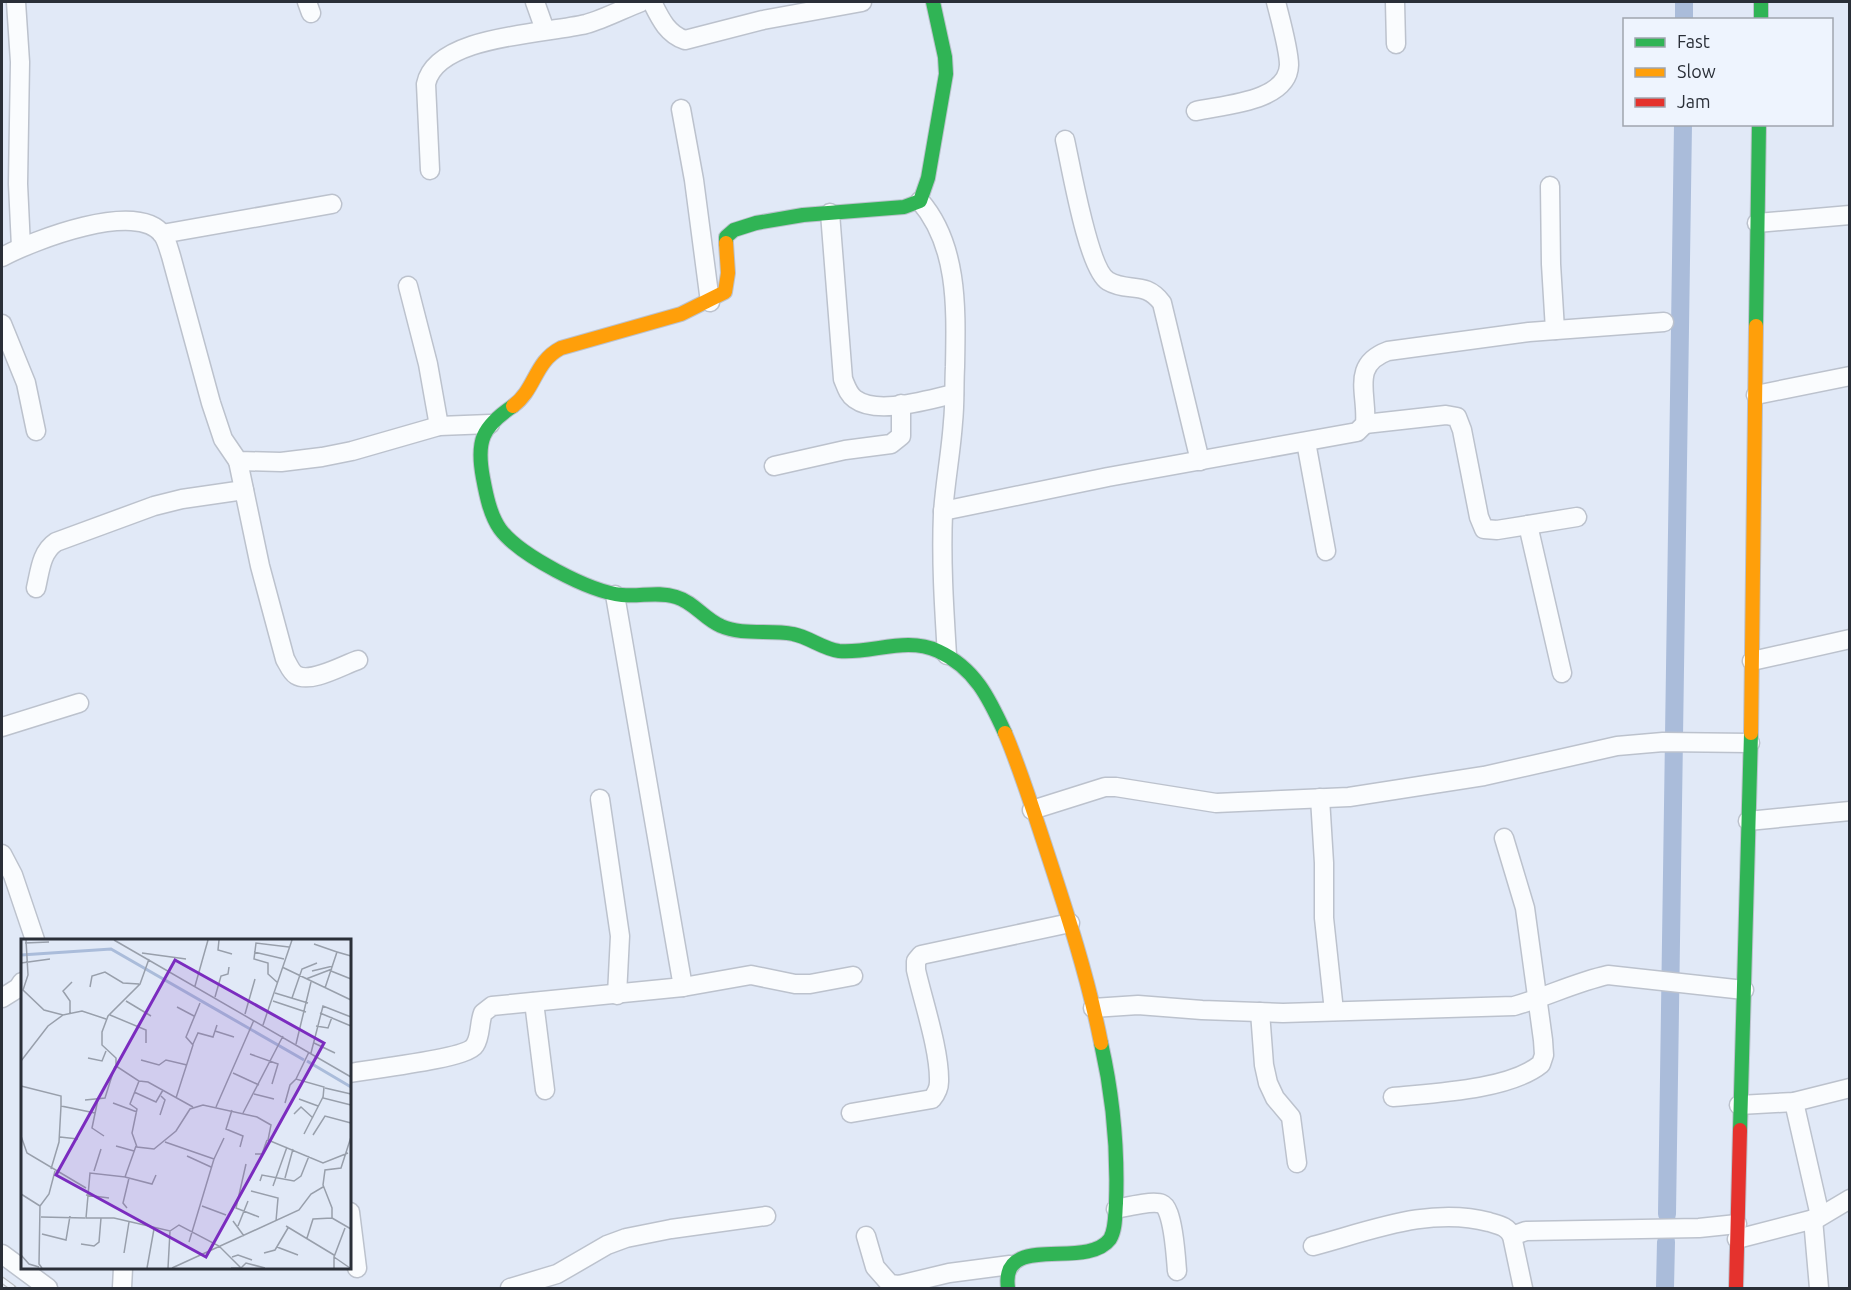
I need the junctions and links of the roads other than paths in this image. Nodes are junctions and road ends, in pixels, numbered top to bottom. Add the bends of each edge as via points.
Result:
1 (16, 2) edge
2 (535, 2) edge
3 (641, 2) edge
4 (652, 2) edge
5 (862, 2) edge
6 (933, 2) edge
7 (1276, 2) edge
8 (1395, 2) edge
9 (1761, 2) edge
10 (1761, 18) edge
11 (545, 30) junction
12 (1396, 44) dead end
13 (681, 109) dead end
14 (1196, 111) dead end
15 (1759, 126) edge
16 (1065, 140) dead end
17 (430, 170) dead end
18 (1550, 186) dead end
19 (920, 201) junction
20 (332, 204) dead end
21 (830, 213) junction
22 (1850, 215) edge
23 (1758, 224) junction
24 (162, 234) junction
25 (21, 247) junction
26 (2, 257) edge
27 (408, 286) dead end
28 (710, 302) junction
29 (1664, 322) dead end
30 (2, 324) edge
31 (1555, 330) junction
32 (1850, 376) edge
33 (954, 394) junction
34 (1756, 395) junction
35 (901, 404) junction
36 (490, 424) junction
37 (1365, 424) junction
38 (440, 426) junction
39 (36, 431) dead end
40 (1306, 442) junction
41 (238, 461) junction
42 (1200, 461) junction
43 (774, 466) dead end
44 (244, 490) junction
45 (943, 511) junction
46 (1577, 517) dead end
47 (1528, 525) junction
48 (1326, 551) dead end
49 (36, 588) dead end
50 (615, 595) junction
51 (1850, 639) edge
52 (947, 655) junction
53 (358, 660) dead end
54 (1752, 661) junction
55 (1562, 673) dead end
56 (79, 702) dead end
57 (2, 727) edge
58 (1750, 743) junction
59 (1320, 798) junction
60 (600, 799) dead end
61 (1032, 810) junction
62 (1850, 812) edge
63 (1748, 821) junction
64 (1504, 838) dead end
65 (2, 854) edge
66 (1070, 923) junction
67 (35, 939) edge
68 (854, 976) dead end
69 (21, 984) edge
70 (683, 987) junction
71 (1735, 990) junction
72 (617, 996) junction
73 (2, 998) edge
74 (1537, 1000) junction
75 (534, 1002) junction
76 (1093, 1008) junction
77 (1334, 1011) junction
78 (1260, 1012) junction
79 (351, 1072) edge
80 (1850, 1088) edge
81 (545, 1090) dead end
82 (1393, 1097) dead end
83 (1794, 1102) junction
84 (1739, 1105) junction
85 (851, 1113) dead end
86 (1297, 1163) dead end
87 (1850, 1199) edge
88 (1116, 1209) junction
89 (766, 1216) dead end
90 (1817, 1217) junction
91 (351, 1220) edge
92 (1737, 1231) junction
93 (866, 1236) dead end
94 (1512, 1236) junction
95 (1313, 1246) dead end
96 (2, 1254) edge
97 (1010, 1265) junction
98 (21, 1268) edge
99 (357, 1268) dead end
100 (22, 1269) edge
101 (123, 1269) edge
102 (1177, 1271) dead end
103 (48, 1288) edge
104 (122, 1288) edge
105 (510, 1288) edge
106 (1008, 1288) edge
107 (1523, 1288) edge
108 (1736, 1288) edge
109 (1819, 1288) edge

1 - 25 street
2 - 11 street
3 - 11 street via 586,24
4 - 5 street via 662,22 685,40 763,20
6 - 19 street via 945,50 945,91
7 - 14 street via 1289,64 1284,79 1261,98
8 - 12 street
9 - 10 street
11 - 17 street via 468,47 428,73
13 - 28 street
15 - 23 street
16 - 42 street via 1085,230 1104,278 1110,283 1148,289 1162,303
18 - 31 street
19 - 21 street via 904,207
19 - 33 street via 933,215 952,269
20 - 24 street
21 - 28 street via 767,221 734,230 726,237 725,292
21 - 35 street via 847,390 864,404
22 - 23 street
23 - 34 street
24 - 25 street via 133,220 109,221
24 - 41 street via 223,439
25 - 26 street
27 - 38 street via 429,364
28 - 36 street via 679,316 553,351 541,362 523,397
29 - 31 street
30 - 39 street via 26,383
31 - 37 street via 1379,354 1370,360 1363,375
32 - 34 street
33 - 35 street
33 - 45 street
34 - 54 street
35 - 43 street via 901,436 891,444
36 - 38 street
36 - 50 street via 482,434 479,454 492,514 502,533 523,551
37 - 40 street via 1357,432
37 - 47 street via 1457,417 1484,529
38 - 41 street via 322,457 281,462
40 - 42 street
40 - 48 street
41 - 44 street
42 - 45 street
44 - 49 street via 154,506 56,542 44,555
44 - 53 street via 260,566 290,668 297,675 314,677
45 - 52 street
46 - 47 street
47 - 55 street
50 - 52 street via 662,593 678,597 726,629 797,634 839,651 925,645
50 - 70 street
51 - 54 street
52 - 61 street via 978,681 992,706 1012,747
54 - 58 street
56 - 57 street
58 - 59 street via 1617,746 1484,776
58 - 63 street
59 - 61 street via 1216,803 1105,787
59 - 77 street via 1324,918
60 - 72 street via 620,936
61 - 66 street
62 - 63 street
63 - 71 street
64 - 74 street via 1525,908
65 - 67 street via 14,874
66 - 76 street
66 - 85 street via 921,955 916,970 935,1053 939,1082 936,1093 932,1099
68 - 70 street via 795,984 750,975
69 - 73 street
70 - 72 street
71 - 74 street via 1608,975
71 - 84 street
72 - 75 street
74 - 77 street via 1514,1006
74 - 82 street via 1544,1055 1535,1070 1475,1089
75 - 79 street via 492,1006 483,1013 476,1045 460,1054
75 - 81 street
76 - 78 street via 1138,1005
76 - 88 street via 1114,1114
77 - 78 street
78 - 86 street via 1268,1083 1291,1117
80 - 83 street
83 - 84 street
83 - 90 street
84 - 92 street
87 - 90 street
88 - 97 street via 1113,1235 1098,1249 1031,1256
88 - 102 street via 1154,1203 1166,1206
89 - 105 street via 626,1238 606,1245 557,1274
90 - 92 street
90 - 109 street
91 - 99 street
92 - 94 street via 1526,1231
92 - 108 street
93 - 97 street via 875,1267 890,1284
94 - 95 street via 1509,1229 1478,1219 1427,1217
94 - 107 street
96 - 98 street
97 - 106 street
100 - 103 street
101 - 104 street

